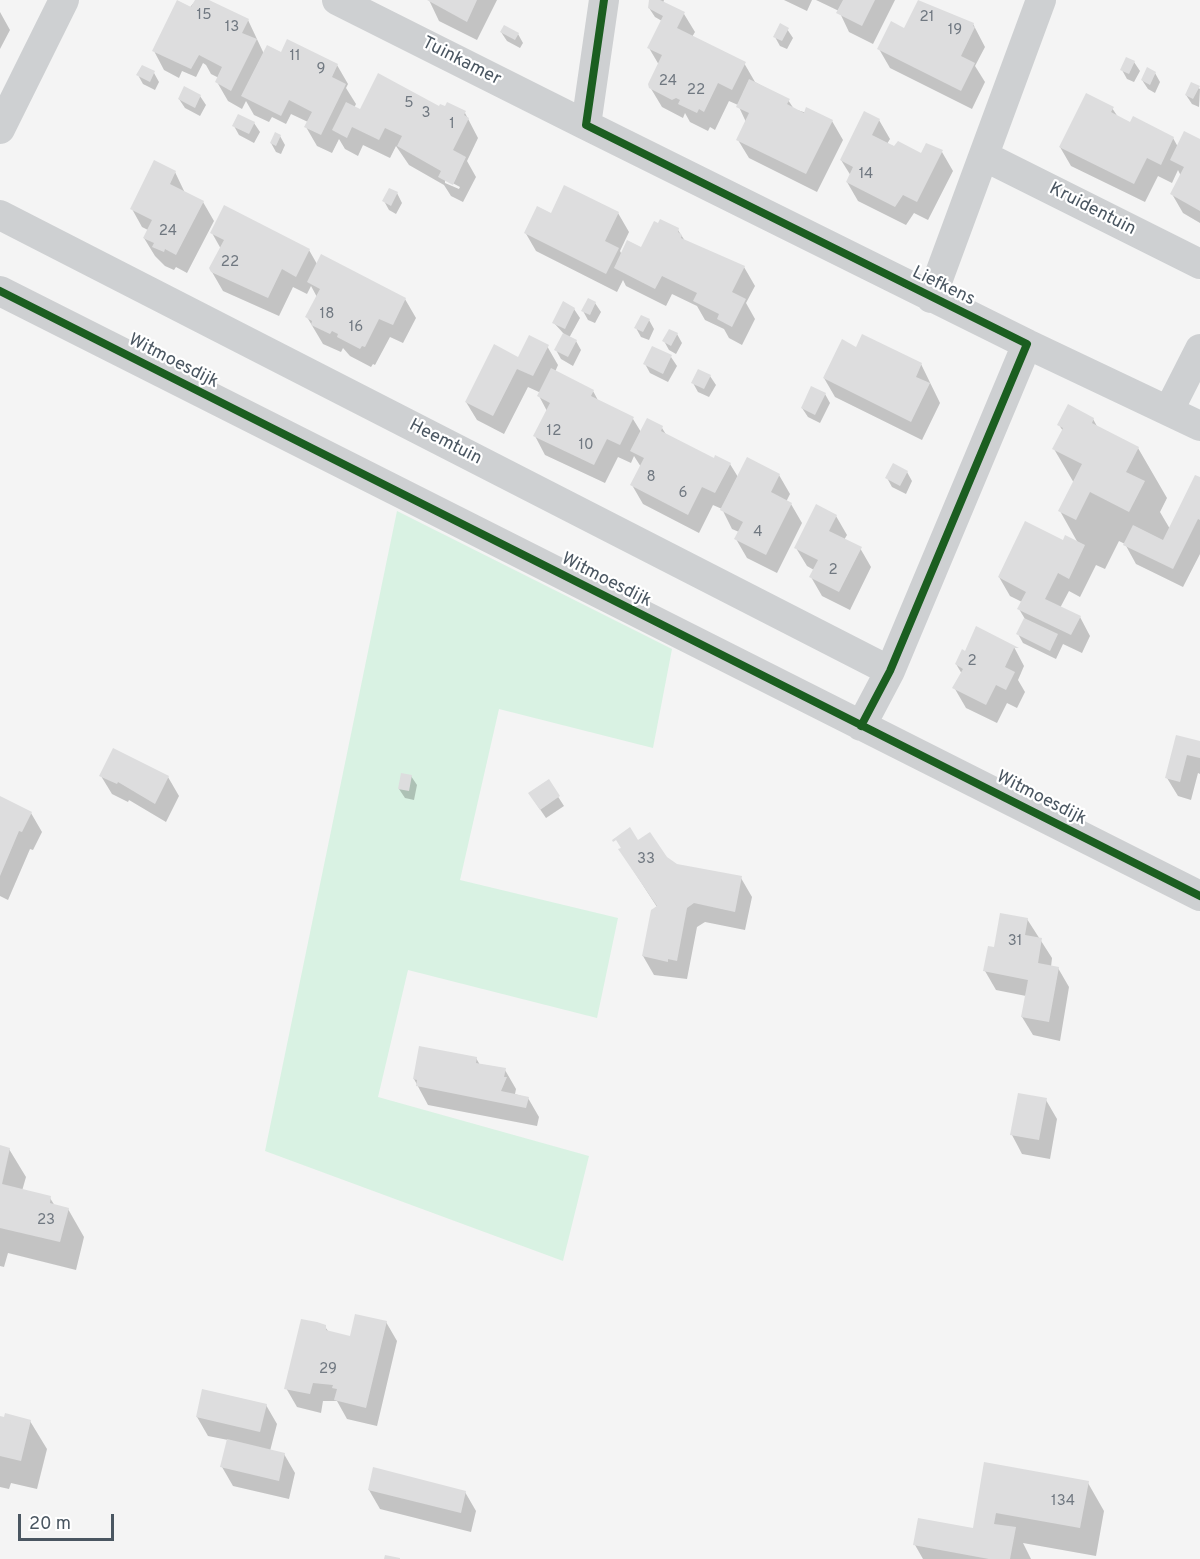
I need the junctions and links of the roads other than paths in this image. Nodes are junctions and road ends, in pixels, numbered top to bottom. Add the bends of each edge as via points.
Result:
1 (64, 0) edge
2 (337, 0) edge
3 (604, 0) edge
4 (1041, 0) edge
5 (586, 125) junction
6 (0, 129) edge
7 (984, 156) junction
8 (0, 216) edge
9 (1200, 264) edge
10 (0, 291) edge
11 (931, 298) junction
12 (1027, 344) junction
13 (1200, 349) edge
14 (1169, 410) junction
15 (1200, 426) edge
16 (890, 671) junction
17 (861, 726) junction
18 (1200, 896) edge

1 - 6 street
2 - 5 street, Tuinkamer
3 - 5 street
4 - 7 street
5 - 11 street, Liefkens
7 - 9 street, Kruidentuin
7 - 11 street
8 - 16 street, Heemtuin
10 - 17 street, Witmoesdijk
11 - 12 street, Liefkens
12 - 14 street
12 - 16 street
13 - 14 street
14 - 15 street
16 - 17 street
17 - 18 street, Witmoesdijk

